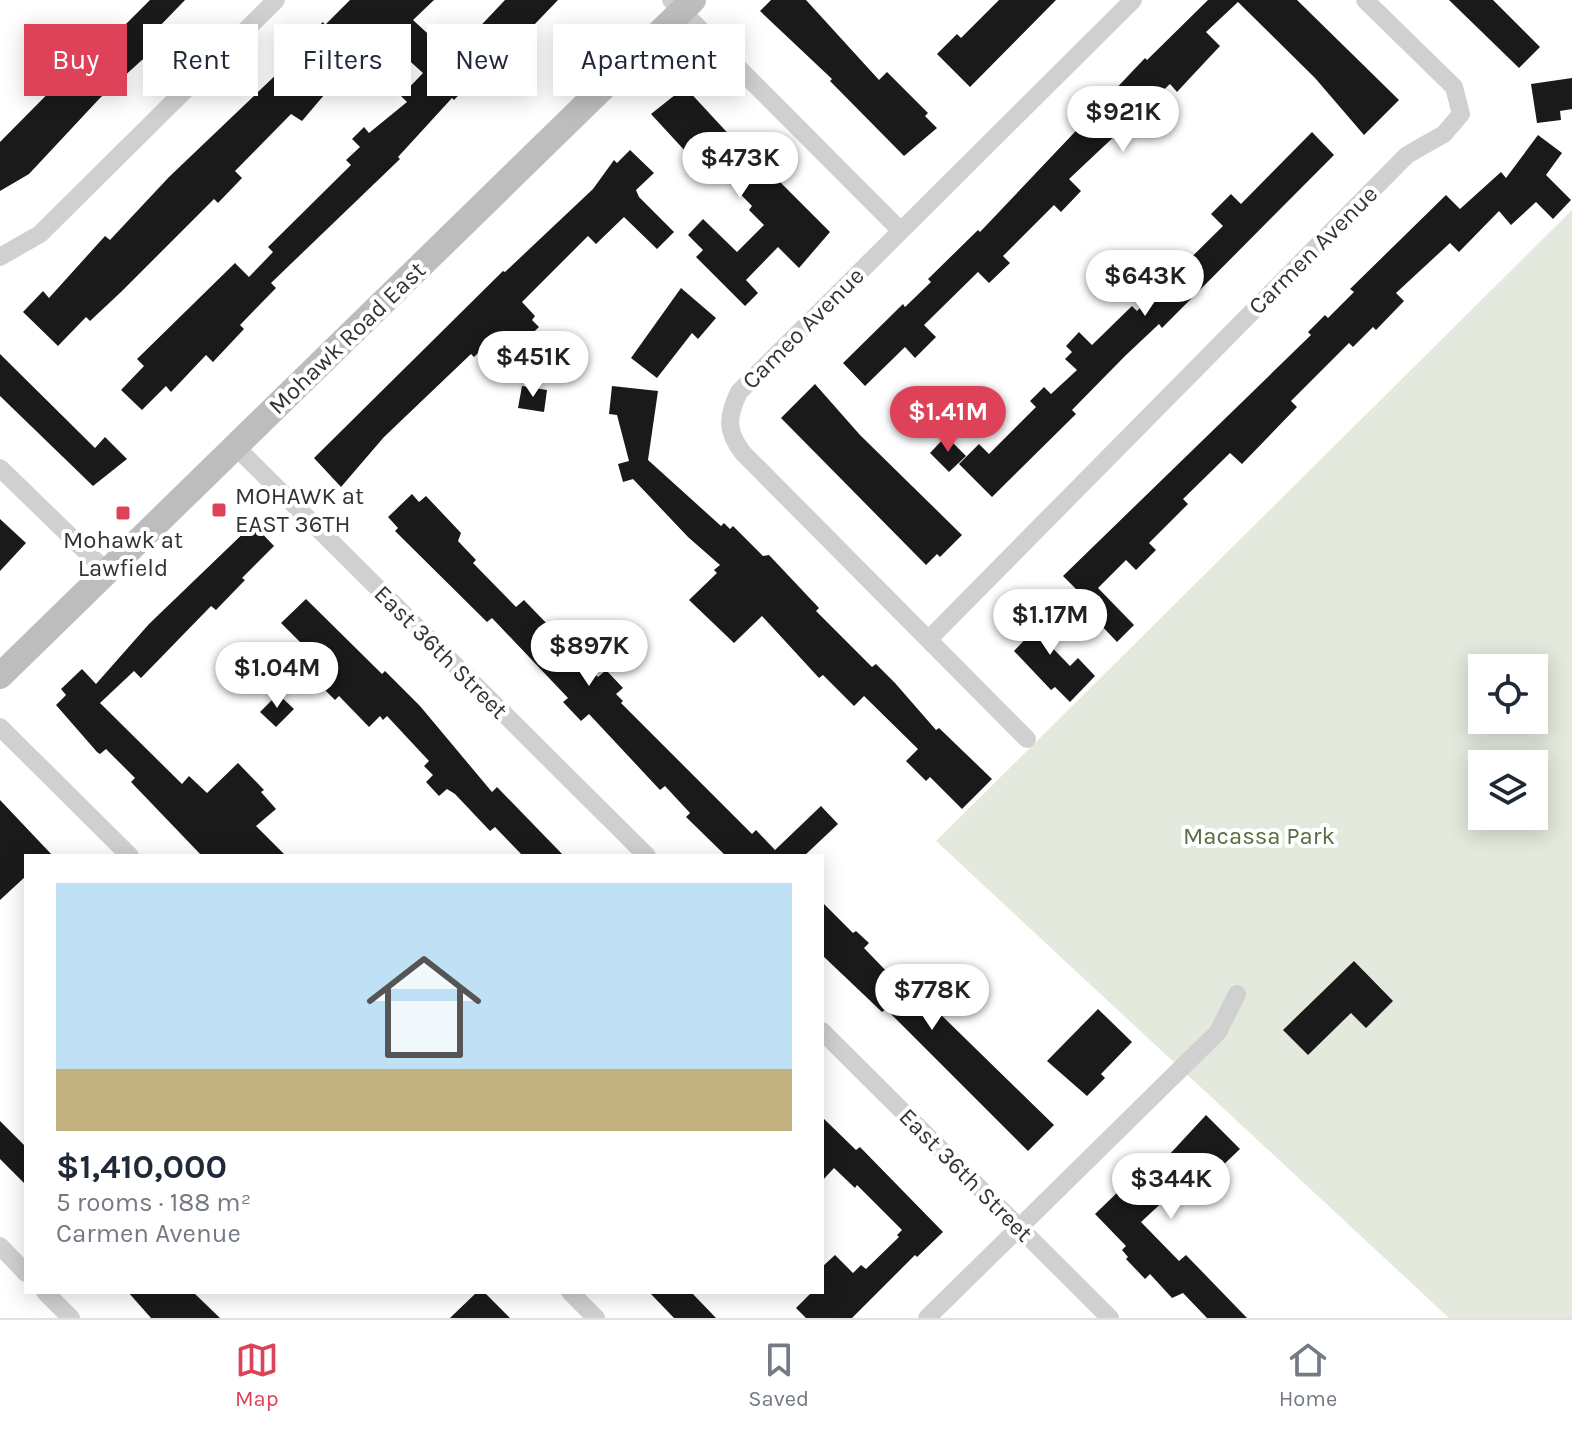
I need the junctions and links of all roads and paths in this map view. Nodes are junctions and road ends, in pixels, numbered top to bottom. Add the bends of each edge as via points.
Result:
1 (276, 0) edge
2 (1133, 0) edge
3 (1365, 0) edge
4 (682, 4) edge
5 (900, 230) junction
6 (0, 257) edge
7 (236, 447) junction
8 (0, 468) edge
9 (107, 572) junction
10 (929, 639) junction
11 (0, 676) edge
12 (0, 727) edge
13 (1027, 739) dead end
14 (128, 854) edge
15 (645, 854) edge
16 (1237, 994) dead end
17 (824, 1033) edge
18 (1020, 1229) junction
19 (0, 1246) edge
20 (24, 1271) edge
21 (47, 1294) edge
22 (572, 1294) edge
23 (71, 1318) edge
24 (596, 1318) edge
25 (927, 1318) edge
26 (1110, 1318) edge

1 - 6 street via 40,234
2 - 5 street, Cameo Avenue
3 - 10 street, Carmen Avenue via 1454,87 1461,114 1444,134 1407,155
4 - 5 street
4 - 7 main road, Mohawk Road East
5 - 10 street, Cameo Avenue via 739,392 729,413 730,436
7 - 9 main road, Mohawk Road East
7 - 15 street, East 36th Street
8 - 9 street
9 - 11 main road, Mohawk Road East
10 - 13 street, Cameo Avenue
12 - 14 street
16 - 18 street via 1218,1032
17 - 18 street, East 36th Street
18 - 25 street
18 - 26 street, East 36th Street
19 - 20 street
21 - 23 street
22 - 24 street

